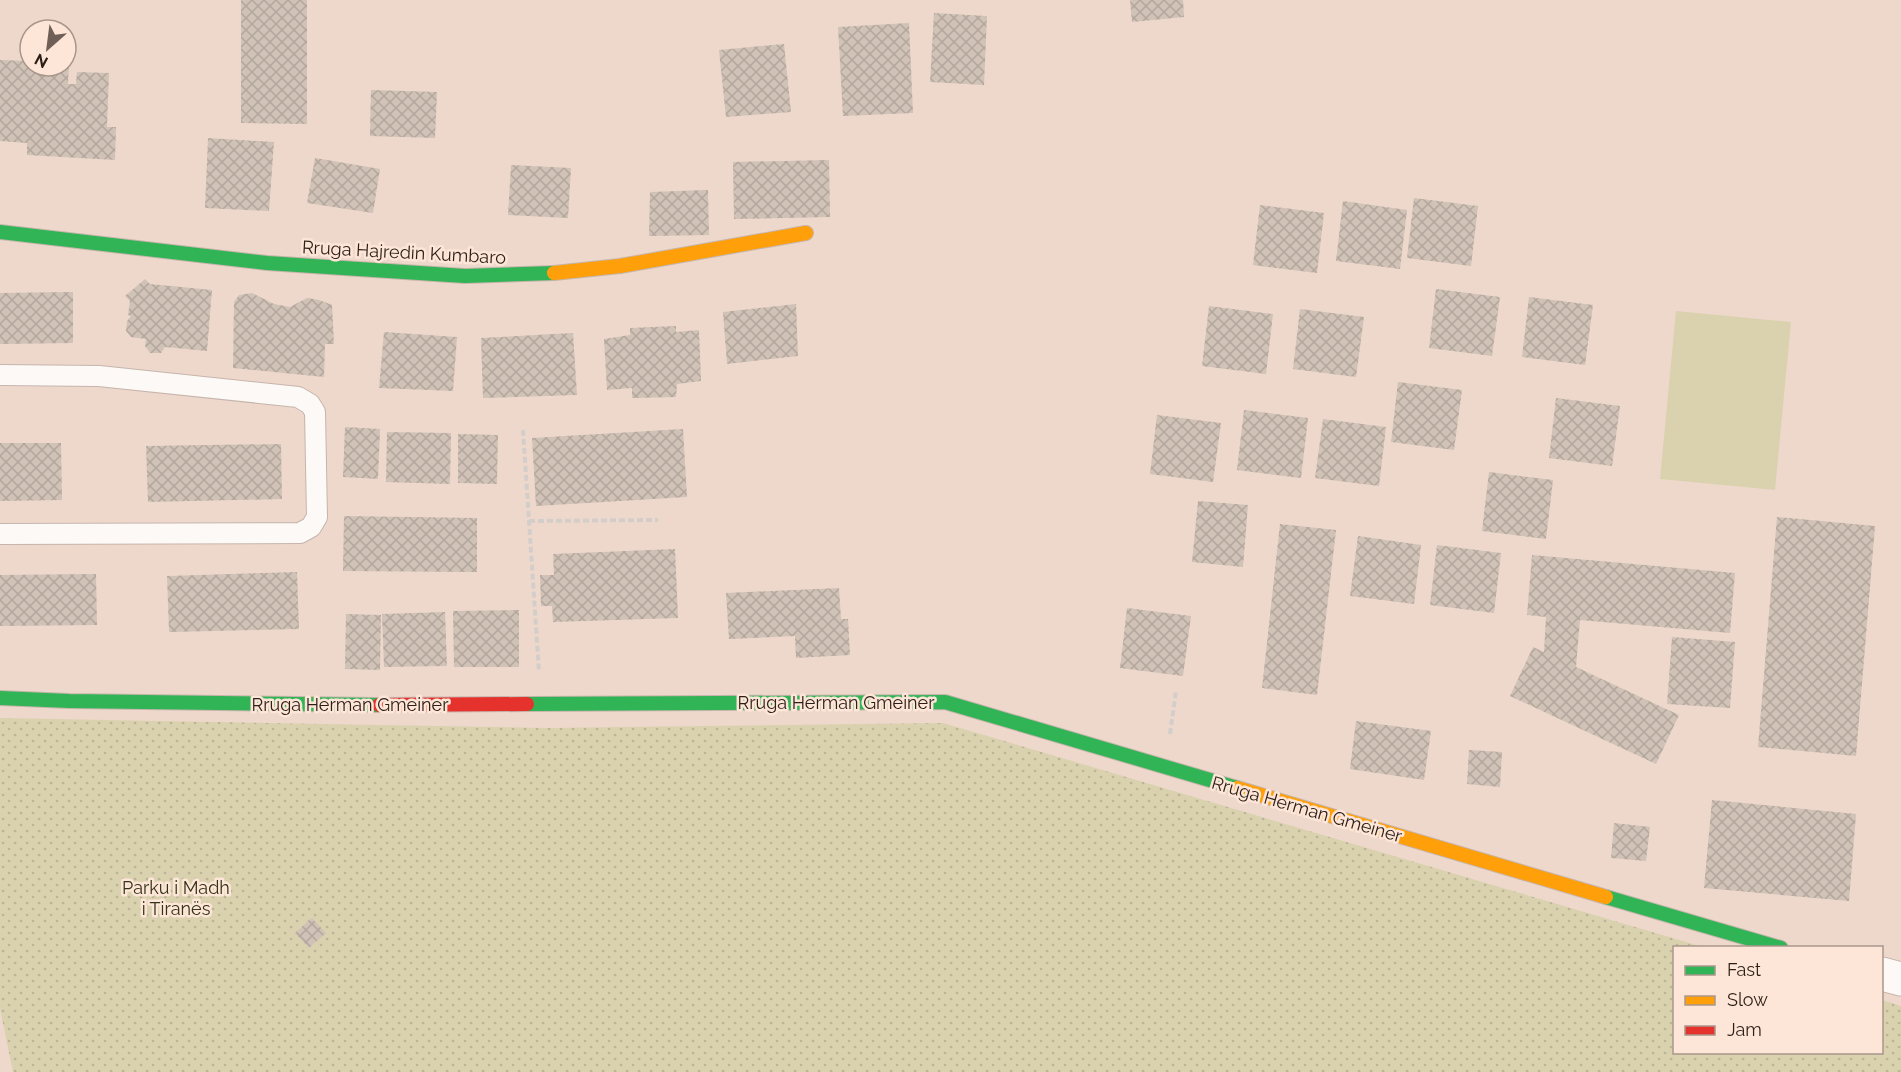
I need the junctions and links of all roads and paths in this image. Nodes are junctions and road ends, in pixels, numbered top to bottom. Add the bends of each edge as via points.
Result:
1 (0, 232) edge
2 (806, 233) dead end
3 (0, 375) edge
4 (523, 430) dead end
5 (658, 520) dead end
6 (529, 521) junction
7 (0, 534) edge
8 (537, 635) dead end
9 (1176, 691) dead end
10 (0, 698) edge
11 (1164, 767) junction
12 (1774, 946) edge
13 (1883, 974) edge
14 (1901, 979) edge

1 - 2 street, Rruga Hajredin Kumbaro via 267,263 465,276 543,274 620,266
3 - 7 lane via 99,376 298,398 315,412 317,517 311,527 300,533
4 - 6 path
5 - 6 path
6 - 8 path
9 - 11 path
10 - 11 street, Rruga Herman Gmeiner via 385,705 945,702
11 - 12 street, Rruga Herman Gmeiner
13 - 14 street

